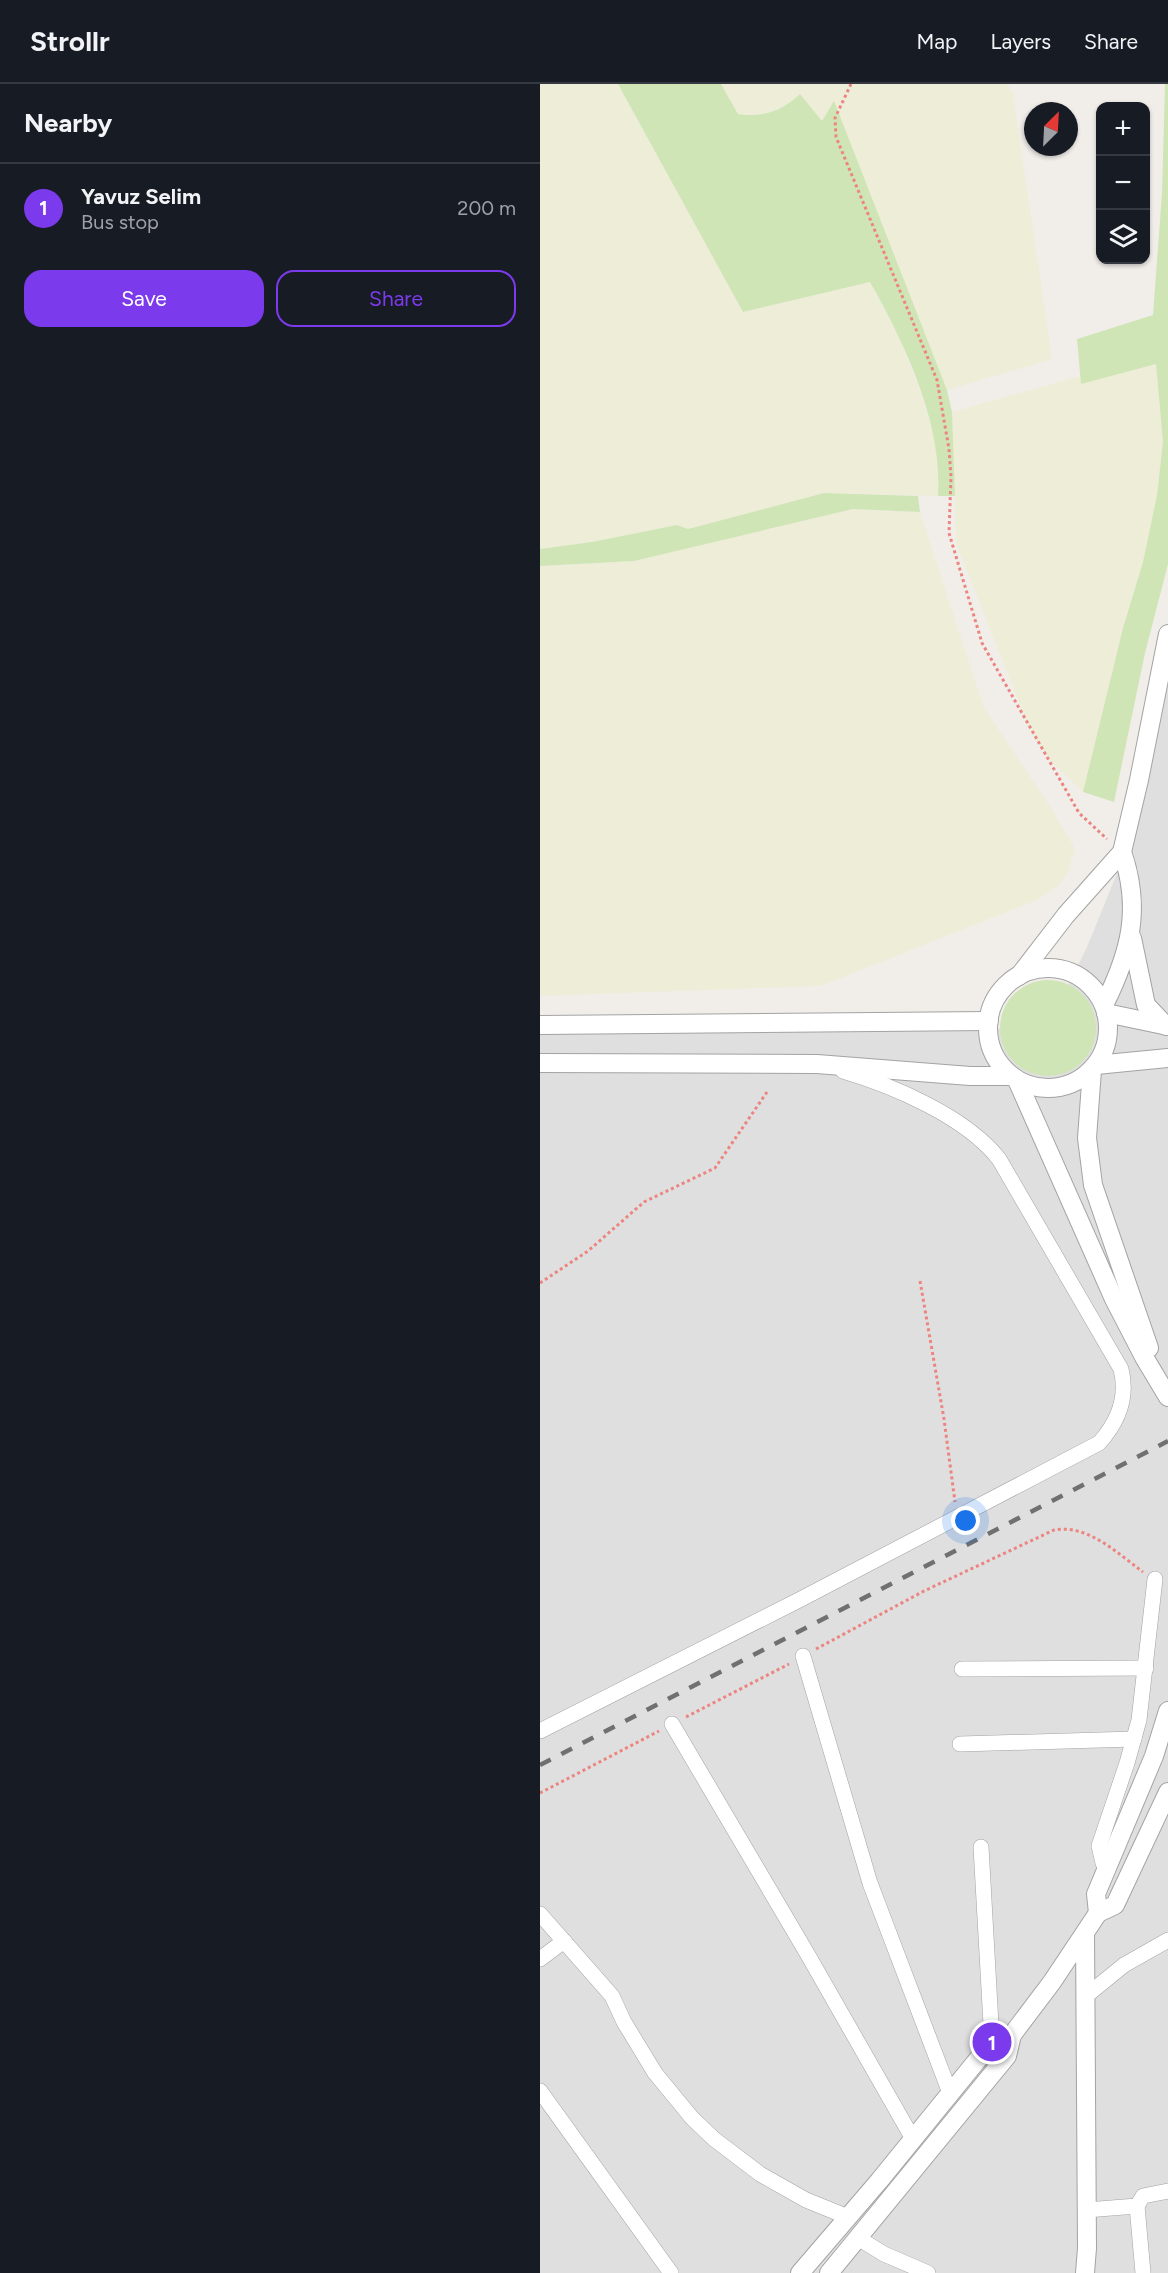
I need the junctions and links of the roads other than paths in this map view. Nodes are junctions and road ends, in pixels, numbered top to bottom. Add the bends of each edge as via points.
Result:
1 (1168, 634) edge
2 (1122, 852) junction
3 (1131, 932) junction
4 (1019, 976) junction
5 (1105, 1009) junction
6 (989, 1021) junction
7 (540, 1024) edge
8 (1167, 1026) edge
9 (1168, 1058) edge
10 (540, 1063) edge
11 (817, 1064) junction
12 (1094, 1067) junction
13 (1015, 1078) junction
14 (1165, 1392) edge
15 (1155, 1580) road end
16 (803, 1656) road end
17 (1146, 1668) junction
18 (962, 1669) dead end
19 (1168, 1711) edge
20 (672, 1724) road end
21 (540, 1731) edge
22 (1134, 1739) junction
23 (960, 1744) dead end
24 (1168, 1792) edge
25 (981, 1847) dead end
26 (1107, 1869) junction
27 (1098, 1913) junction
28 (540, 1914) edge
29 (1085, 1933) junction
30 (1168, 1940) edge
31 (564, 1941) junction
32 (540, 1959) edge
33 (1086, 1996) junction
34 (1012, 2035) junction
35 (992, 2042) junction
36 (540, 2091) edge
37 (950, 2093) junction
38 (913, 2139) junction
39 (1168, 2191) edge
40 (1137, 2206) junction
41 (1086, 2210) junction
42 (848, 2217) junction
43 (858, 2238) junction
44 (670, 2273) edge
45 (800, 2273) edge
46 (829, 2273) edge
47 (928, 2273) edge
48 (1085, 2273) edge
49 (1143, 2273) edge

1 - 2 street
2 - 3 street via 1133,899
2 - 4 street
3 - 5 street
3 - 8 street via 1146,1005
4 - 5 street via 1043,969 1068,972 1089,985
4 - 6 street via 1000,992
5 - 8 street
5 - 12 street via 1107,1042
6 - 7 street
6 - 13 street via 993,1052
9 - 12 street
10 - 11 street
11 - 13 street
11 - 21 street via 900,1092 952,1119 987,1143 1121,1369 1124,1387 1120,1408 1099,1443
12 - 13 street via 1077,1081 1053,1088 1029,1085
12 - 14 street via 1087,1138 1093,1185
13 - 14 street via 1118,1308
15 - 17 street
16 - 37 street via 870,1882
17 - 18 street
17 - 22 street
19 - 26 street via 1154,1756
20 - 38 street
22 - 23 street
22 - 26 street via 1099,1846
24 - 27 street via 1115,1905
25 - 35 street
26 - 27 street via 1096,1894
27 - 29 street
28 - 31 street
29 - 33 street
29 - 34 street
30 - 33 street via 1124,1965
31 - 32 street
31 - 42 street via 612,1996 655,2073 692,2118 760,2174 806,2200
33 - 41 street
34 - 35 street
34 - 43 street via 1007,2056
35 - 37 street
36 - 44 street
37 - 38 street
38 - 42 street
39 - 40 street via 1143,2196
40 - 41 street
40 - 49 street
41 - 48 street
42 - 45 street
43 - 46 street
43 - 47 street

